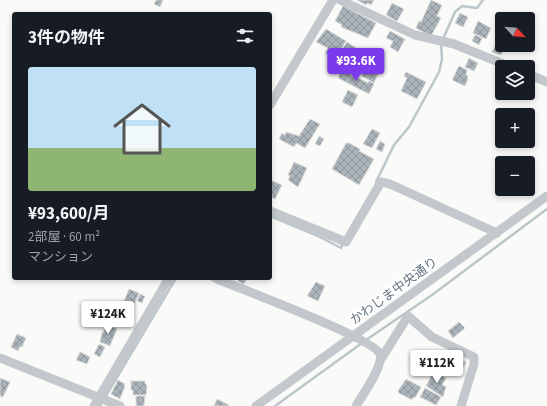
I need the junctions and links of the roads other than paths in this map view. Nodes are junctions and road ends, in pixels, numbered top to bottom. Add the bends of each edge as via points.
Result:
1 (333, 0) edge
2 (340, 0) edge
3 (495, 60) edge
4 (535, 77) edge
5 (547, 82) edge
6 (272, 102) edge
7 (547, 196) edge
8 (272, 212) edge
9 (497, 232) junction
10 (168, 280) edge
11 (220, 280) edge
12 (354, 336) junction
13 (0, 358) edge
14 (381, 359) junction
15 (100, 398) junction
16 (94, 406) edge
17 (120, 406) edge
18 (256, 406) edge
19 (356, 406) edge
20 (461, 406) edge

1 - 6 street
2 - 3 street via 415,36 454,44
4 - 5 street
7 - 9 street, かわじま中央通り
8 - 9 street via 346,242 381,182
9 - 12 street, かわじま中央通り
10 - 15 street
11 - 12 street
12 - 14 street via 377,349
12 - 18 street, かわじま中央通り
13 - 15 street
14 - 19 street
14 - 20 street via 408,316 432,338 474,357
15 - 16 street
15 - 17 street

